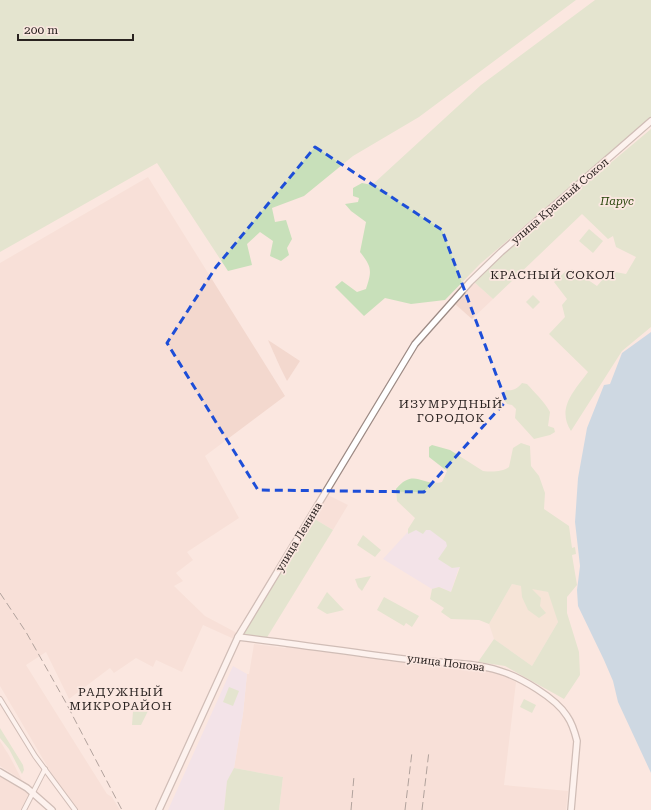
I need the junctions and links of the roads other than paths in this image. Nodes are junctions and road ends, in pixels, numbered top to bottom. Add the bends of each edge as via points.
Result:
1 (651, 121) edge
2 (470, 282) joint
3 (238, 637) junction
4 (0, 699) edge
5 (45, 769) junction
6 (0, 772) edge
7 (34, 793) junction
8 (24, 810) edge
9 (52, 810) edge
10 (75, 810) edge
11 (159, 810) edge
12 (571, 810) edge

1 - 2 street, улица Красный Сокол
2 - 3 street, улица Ленина via 415,344
3 - 11 street, улица Ленина
3 - 12 street, улица Попова via 414,660 476,665 501,671 523,682 555,702 568,716 574,730 577,741
4 - 5 street
5 - 7 street
5 - 10 street
6 - 7 street
7 - 8 street
7 - 9 street

